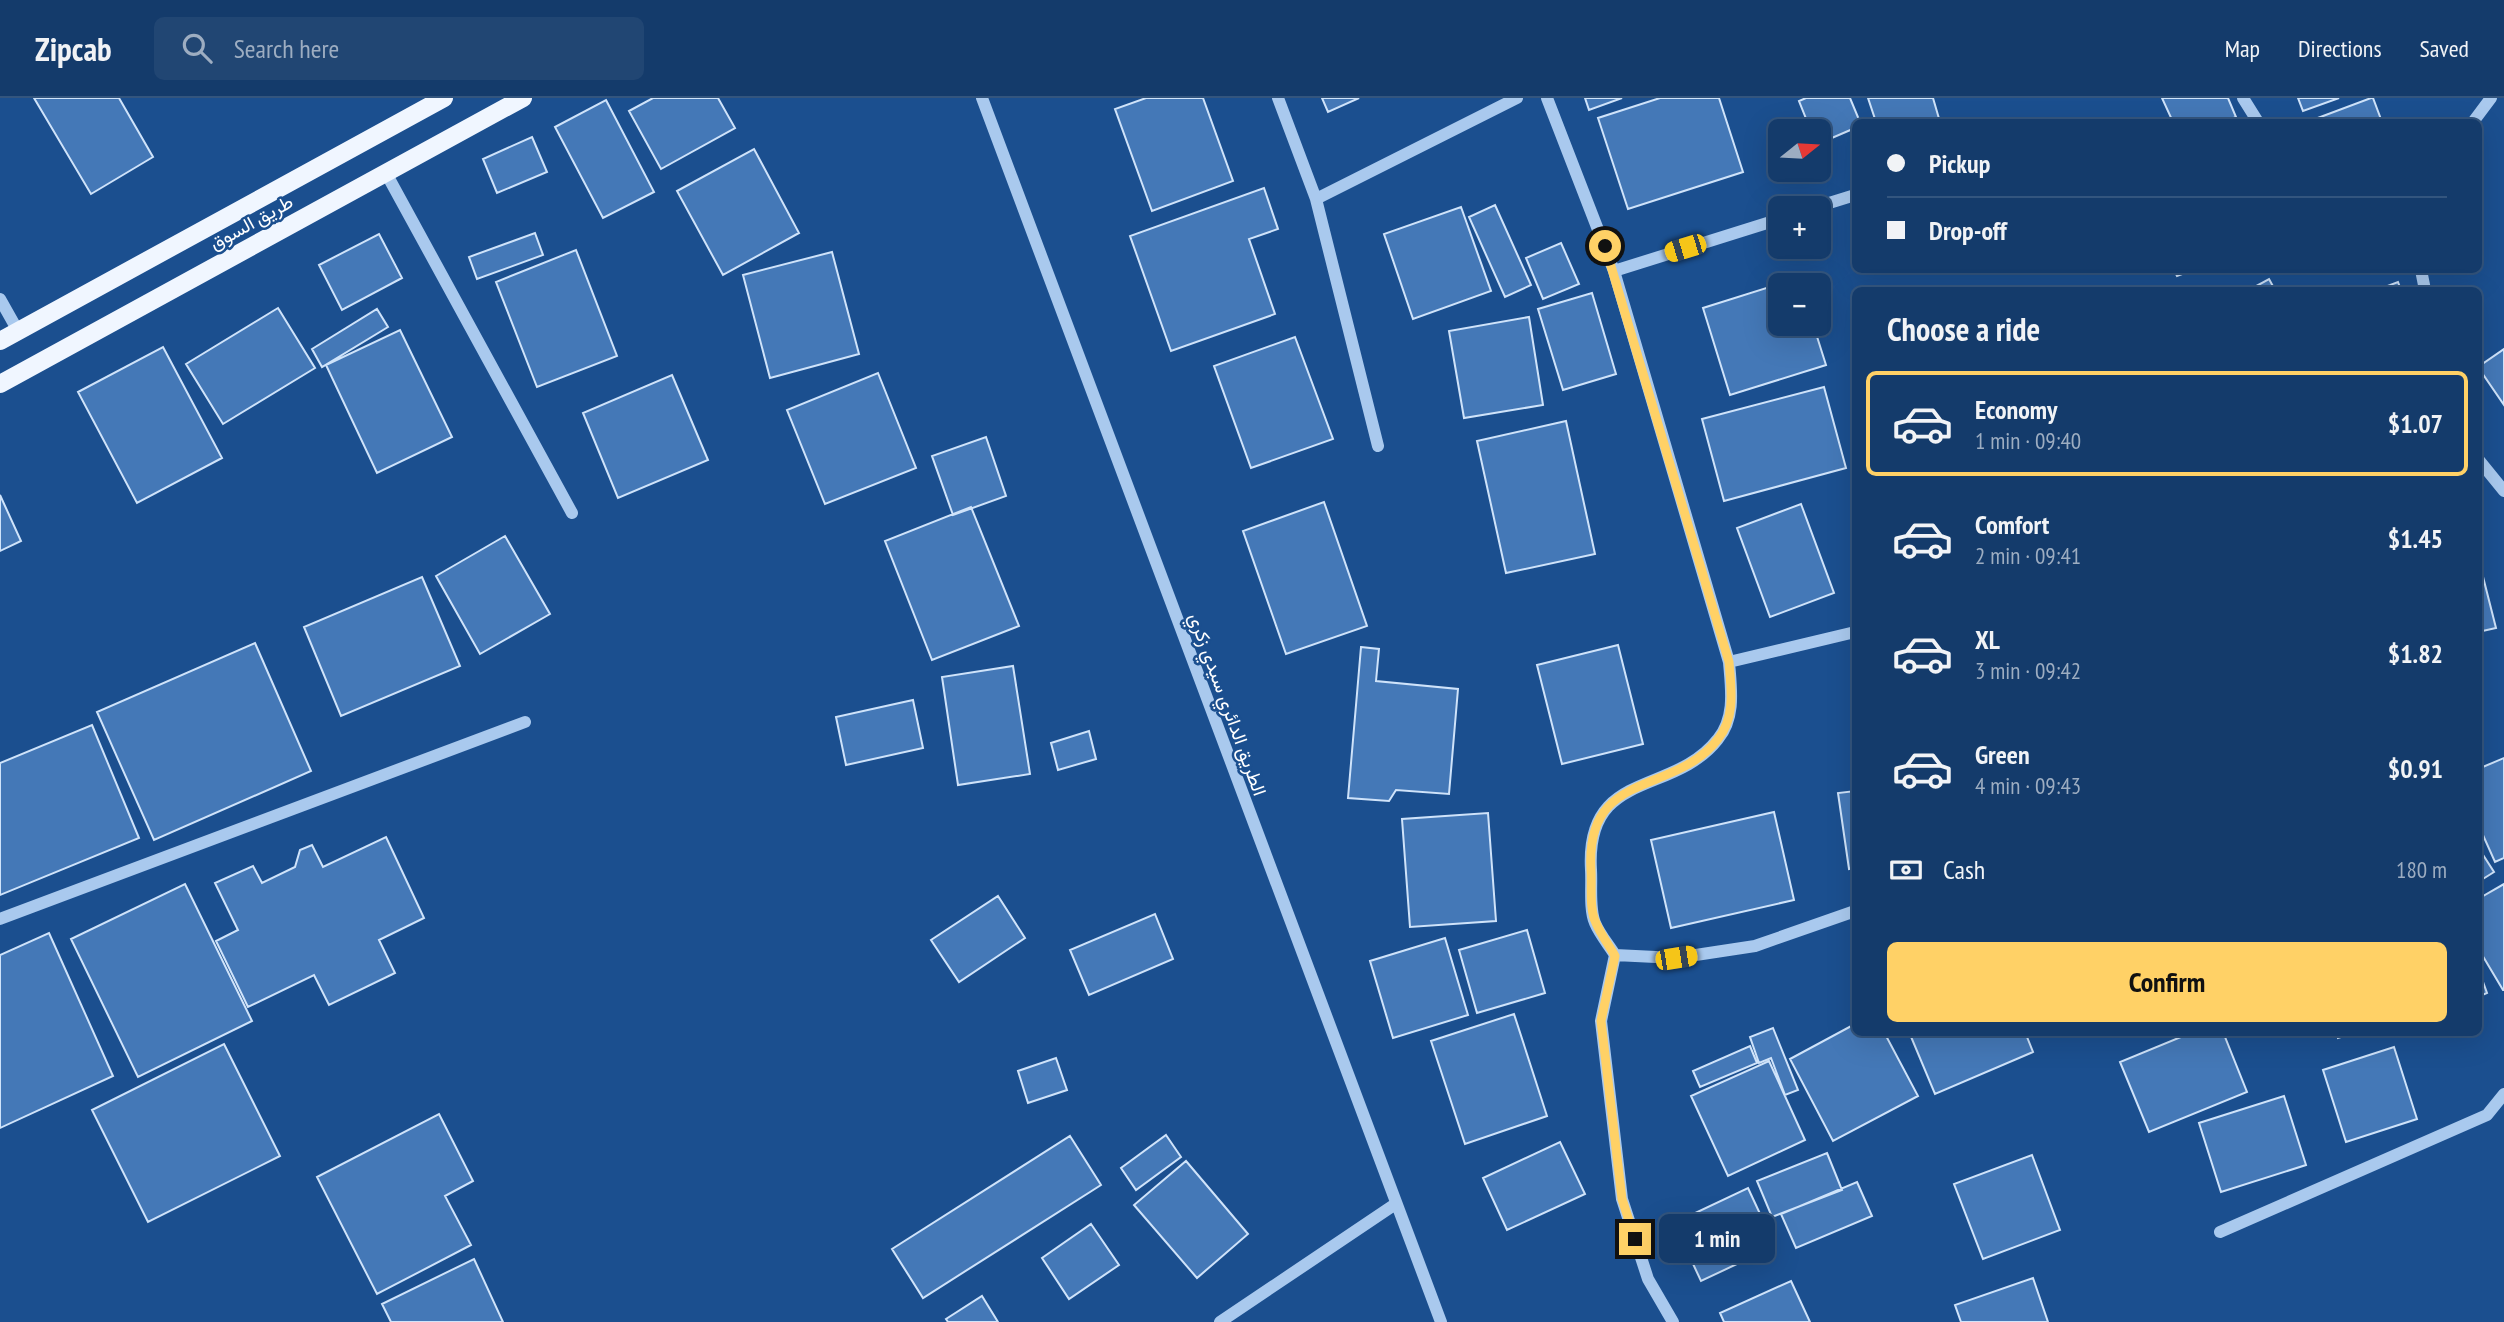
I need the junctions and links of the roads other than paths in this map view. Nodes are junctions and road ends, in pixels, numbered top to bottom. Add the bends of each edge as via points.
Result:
1 (444, 98) edge
2 (523, 98) edge
3 (982, 98) edge
4 (1278, 98) edge
5 (1517, 98) edge
6 (1547, 98) edge
7 (2243, 98) edge
8 (2491, 98) edge
9 (2256, 119) edge
10 (2475, 119) edge
11 (386, 173) junction
12 (1852, 196) edge
13 (1315, 199) junction
14 (1831, 202) edge
15 (1768, 223) edge
16 (1614, 271) junction
17 (0, 299) edge
18 (18, 331) junction
19 (0, 341) edge
20 (0, 384) edge
21 (1378, 446) dead end
22 (2482, 466) edge
23 (2504, 491) edge
24 (572, 513) dead end
25 (1852, 633) edge
26 (1729, 662) junction
27 (525, 722) dead end
28 (1852, 912) edge
29 (0, 919) edge
30 (1615, 956) junction
31 (2504, 1094) edge
32 (1394, 1205) junction
33 (2220, 1231) dead end
34 (1220, 1322) edge
35 (1441, 1322) edge
36 (1673, 1322) edge

1 - 18 main road, طريق السوق
2 - 11 main road, طريق السوق
3 - 32 street, الطريق الدائري سيدي زكري
4 - 13 street
5 - 13 street
6 - 16 street
7 - 9 street
8 - 10 street
11 - 20 main road, طريق السوق
11 - 24 street
12 - 14 street
13 - 21 street
15 - 16 street
16 - 26 street
17 - 18 street
18 - 19 main road, طريق السوق
22 - 23 street
25 - 26 street
26 - 30 street via 1732,706 1720,738 1699,758 1607,805 1596,824 1590,861 1594,921
27 - 29 street
28 - 30 street via 1755,946 1676,958
30 - 36 street via 1601,1021 1622,1199 1648,1279
31 - 33 street via 2487,1115
32 - 34 street
32 - 35 street, الطريق الدائري سيدي زكري

